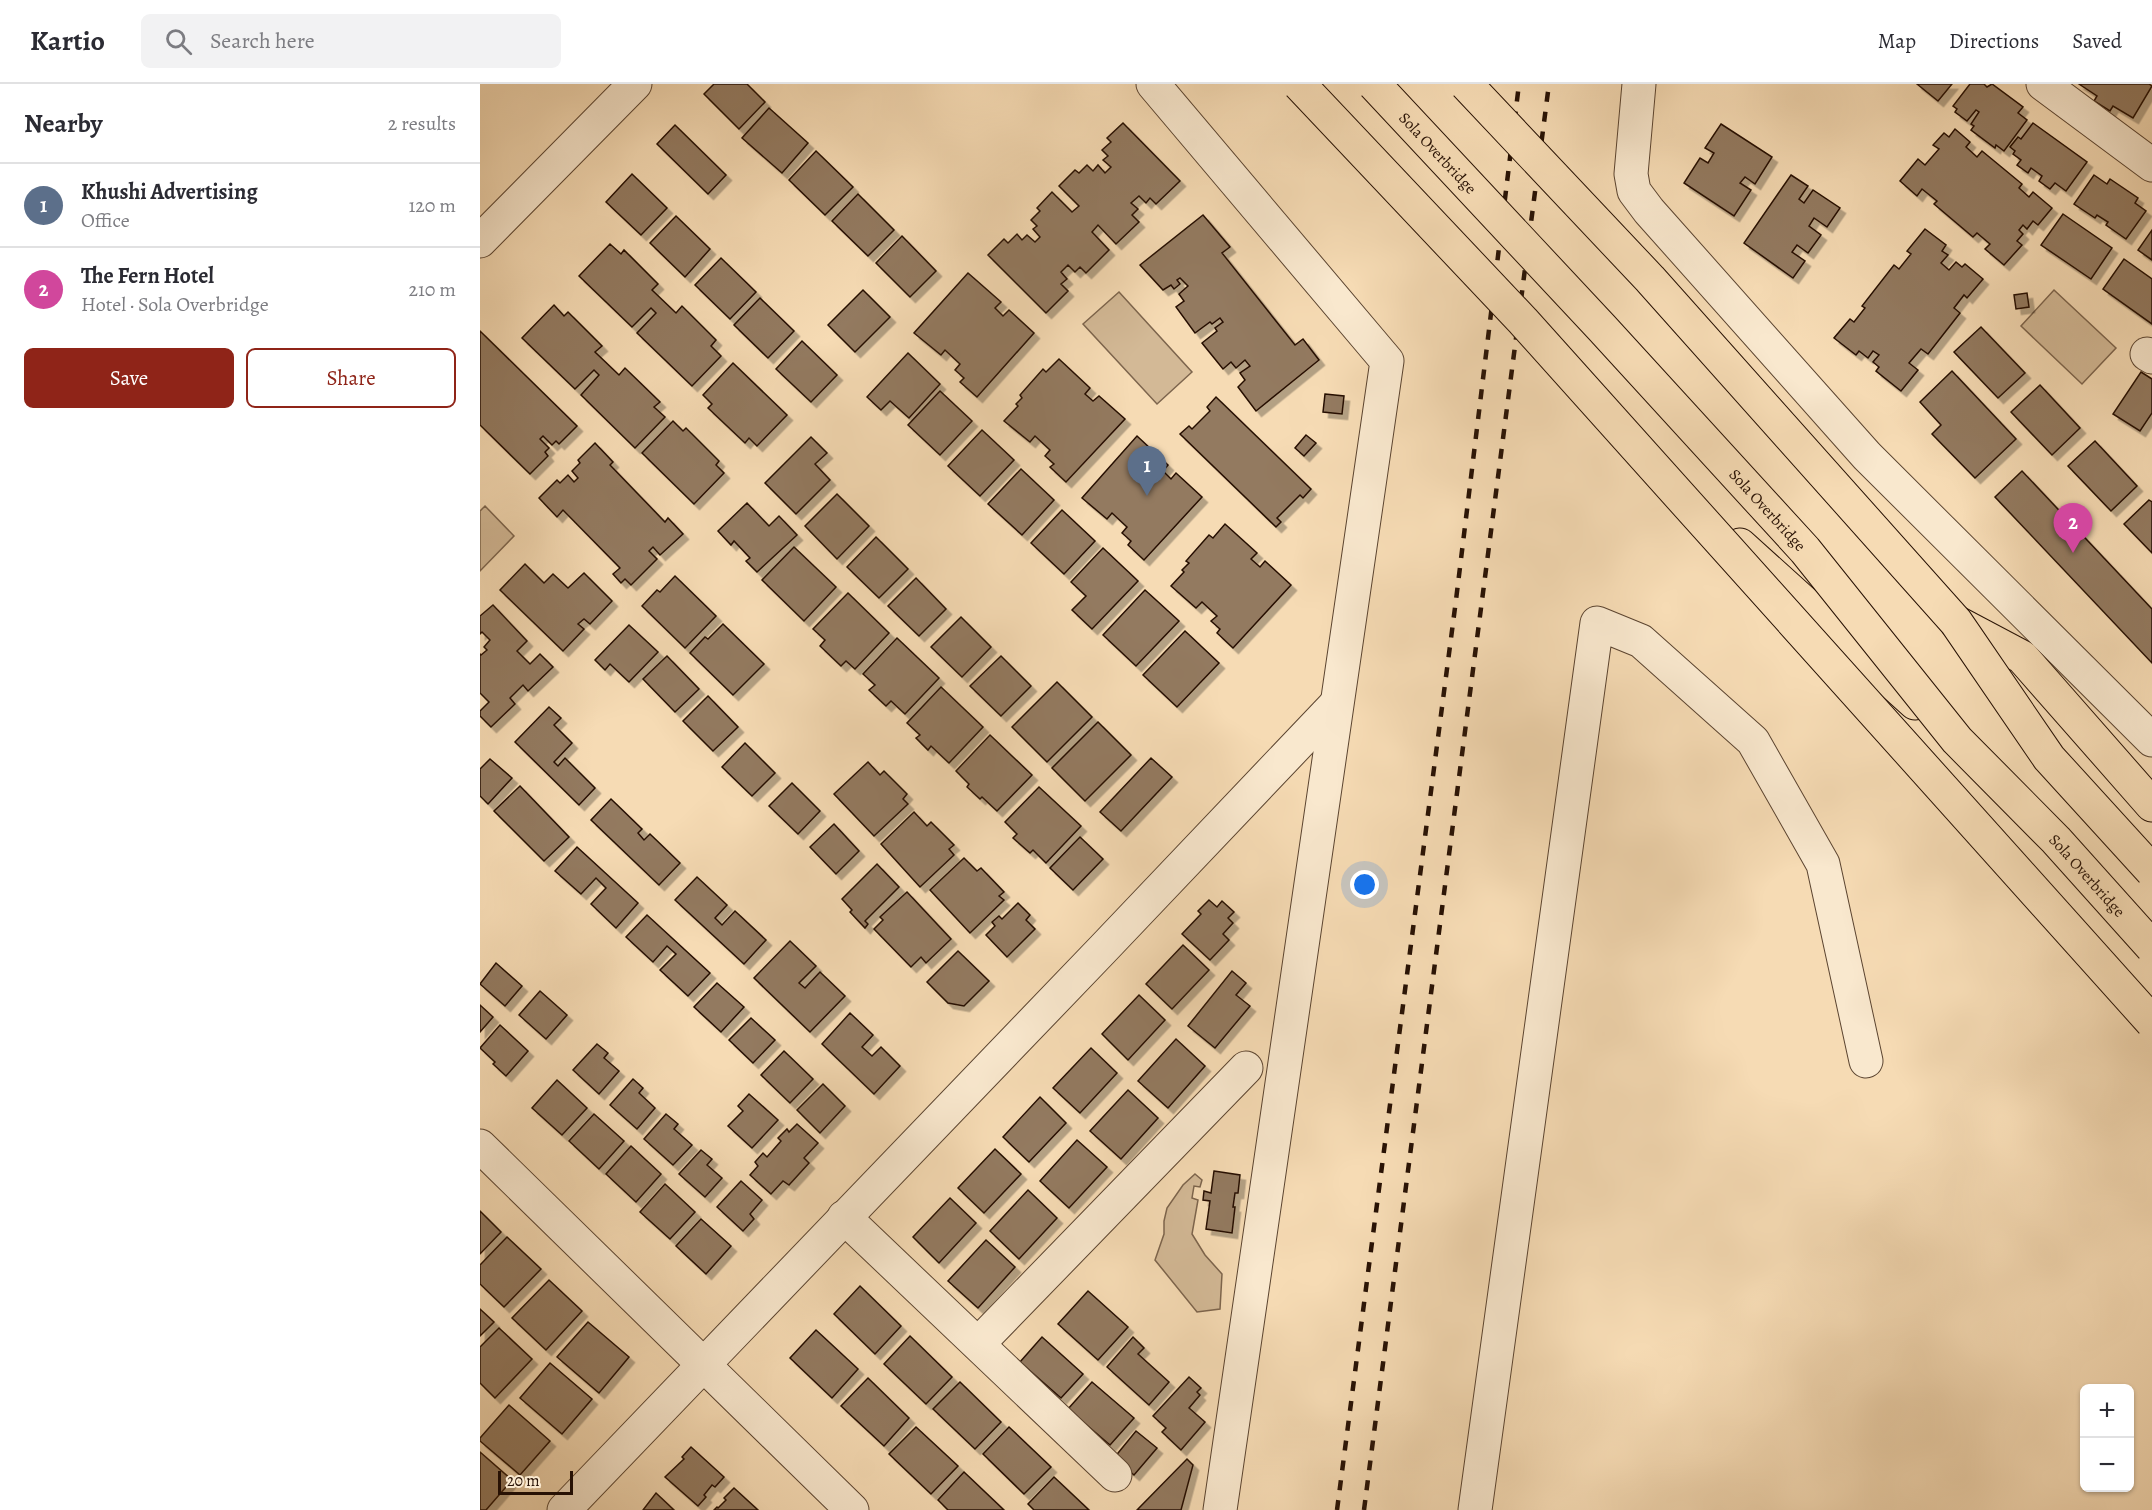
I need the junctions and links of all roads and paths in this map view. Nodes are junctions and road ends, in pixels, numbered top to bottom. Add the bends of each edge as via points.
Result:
1 (635, 84) edge
2 (1153, 84) edge
3 (1299, 84) edge
4 (1374, 84) edge
5 (1466, 84) edge
6 (1639, 84) edge
7 (2043, 84) edge
8 (2152, 165) edge
9 (480, 241) edge
10 (1652, 465) junction
11 (1956, 622) junction
12 (1336, 704) junction
13 (1957, 740) junction
14 (2152, 740) edge
15 (2152, 805) edge
16 (2152, 871) edge
17 (2152, 947) edge
18 (2152, 1022) edge
19 (1866, 1061) dead end
20 (1246, 1068) dead end
21 (480, 1146) edge
22 (844, 1217) junction
23 (978, 1344) junction
24 (703, 1365) junction
25 (1115, 1475) dead end
26 (572, 1507) edge
27 (852, 1510) edge
28 (1220, 1510) edge
29 (1474, 1510) edge

1 - 9 street
2 - 12 street via 1387,361
3 - 10 main road, bridge via 1523,321
4 - 13 main road, Sola Overbridge, bridge via 1805,550
5 - 11 main road, bridge via 1658,288
6 - 14 street via 1631,174 1634,191 1649,211 1866,456
7 - 8 street
10 - 13 main road, bridge
10 - 18 main road, bridge
11 - 15 main road via 2022,657
11 - 16 main road, bridge via 2049,758
12 - 22 street
12 - 28 street
13 - 17 main road, Sola Overbridge, bridge
19 - 29 street via 1823,864 1753,741 1641,641 1597,623
20 - 23 street
21 - 24 street
22 - 23 street
22 - 24 street
23 - 25 street
24 - 26 street
24 - 27 street

